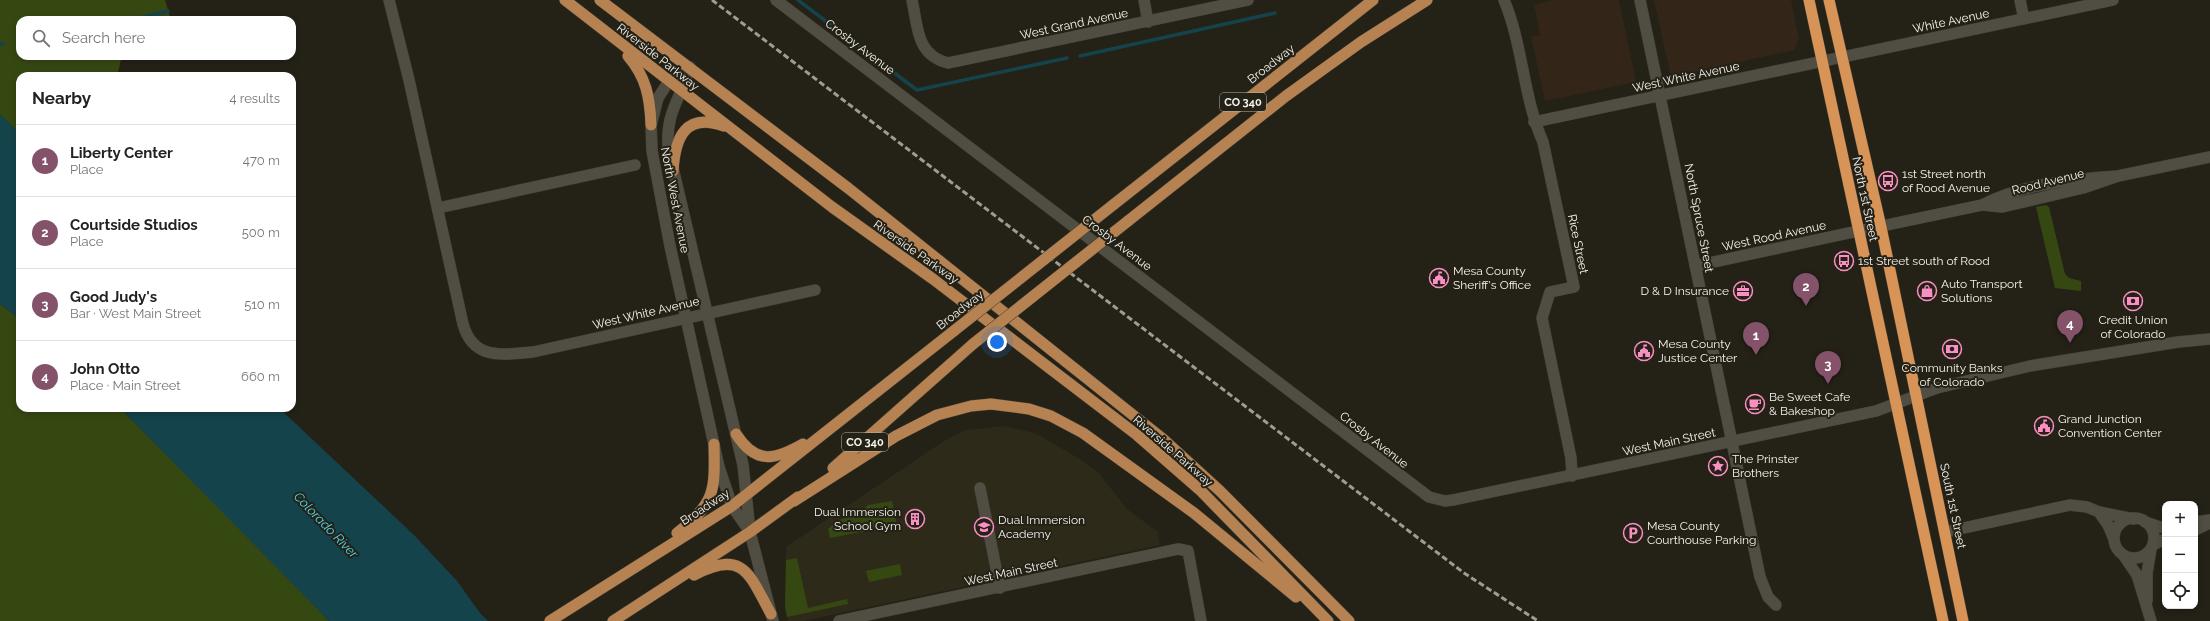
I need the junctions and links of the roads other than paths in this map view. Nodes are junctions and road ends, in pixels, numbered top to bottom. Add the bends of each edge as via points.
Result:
1 (389, 0) edge
2 (565, 0) edge
3 (600, 0) edge
4 (776, 0) edge
5 (912, 0) edge
6 (1144, 0) edge
7 (1248, 0) edge
8 (1373, 0) edge
9 (1427, 0) edge
10 (1504, 0) edge
11 (1640, 0) edge
12 (1809, 0) edge
13 (1829, 0) edge
14 (2020, 0) edge
15 (2113, 0) edge
16 (2024, 19) junction
17 (1148, 22) junction
18 (612, 37) junction
19 (1842, 57) junction
20 (1822, 61) junction
21 (690, 67) junction
22 (668, 81) junction
23 (682, 91) junction
24 (1660, 95) junction
25 (1534, 122) junction
26 (651, 125) junction
27 (730, 128) junction
28 (2210, 157) edge
29 (635, 165) dead end
30 (673, 171) junction
31 (438, 208) junction
32 (1881, 227) junction
33 (1858, 232) junction
34 (1695, 266) junction
35 (815, 290) dead end
36 (707, 313) junction
37 (687, 317) junction
38 (2210, 340) edge
39 (1917, 396) junction
40 (1897, 404) junction
41 (842, 421) junction
42 (736, 434) junction
43 (1732, 442) junction
44 (714, 444) junction
45 (1572, 476) junction
46 (980, 488) dead end
47 (748, 494) junction
48 (794, 501) junction
49 (1445, 501) joint
50 (732, 506) junction
51 (2099, 512) junction
52 (2139, 520) junction
53 (2198, 522) edge
54 (2210, 522) edge
55 (2162, 527) edge
56 (2198, 528) edge
57 (750, 532) junction
58 (1945, 532) junction
59 (2114, 540) junction
60 (2162, 541) edge
61 (2152, 546) junction
62 (2124, 556) junction
63 (632, 569) junction
64 (1000, 588) junction
65 (644, 601) junction
66 (2147, 604) junction
67 (1776, 605) dead end
68 (772, 618) edge
69 (550, 621) edge
70 (613, 621) edge
71 (839, 621) edge
72 (1201, 621) edge
73 (1325, 621) edge
74 (1328, 621) edge
75 (1349, 621) edge
76 (1944, 621) edge
77 (1963, 621) edge
78 (2151, 621) edge

1 - 31 street
2 - 18 main road, Riverside Parkway
3 - 21 main road, Riverside Parkway
4 - 49 street, Crosby Avenue via 1414,488 1429,498
5 - 17 street, West Grand Avenue via 922,46 931,57 948,64
6 - 17 street
7 - 17 street, West Grand Avenue
8 - 41 main road, Broadway / CO 340, bridge
9 - 48 main road, CO 340, bridge via 1361,42 1292,92 1128,221 973,344 852,453
10 - 25 street, Rice Street
11 - 24 street, North Spruce Street
12 - 20 highway, North 1st Street
13 - 19 highway, North 1st Street
14 - 16 street
15 - 16 street, White Avenue
16 - 19 street, White Avenue
18 - 22 main road, Riverside Parkway
18 - 26 main road via 636,65 644,80 650,96
19 - 20 street, West White Avenue
19 - 32 highway, North 1st Street
20 - 24 street, West White Avenue
20 - 33 highway, North 1st Street
21 - 22 street, North West Avenue
21 - 23 street, North West Avenue
21 - 75 main road, Riverside Parkway via 848,188 1163,439 1220,491
22 - 23 main road, Riverside Parkway
22 - 26 street, North West Avenue via 658,98
23 - 27 main road, Riverside Parkway
23 - 30 street, North West Avenue via 673,106 668,123 668,147
24 - 25 street, West White Avenue
24 - 34 street, North Spruce Street
25 - 45 street, Rice Street via 1543,142 1574,287 1550,292 1542,318 1571,458
26 - 37 street, North West Avenue via 654,166
27 - 30 main road via 710,123 689,127 676,145
27 - 74 main road, Riverside Parkway via 1137,435 1200,490
28 - 32 street, Rood Avenue via 2118,176 2083,188 2002,206 1982,204
29 - 31 street
30 - 36 street, North West Avenue
31 - 37 street, West White Avenue via 468,340 482,351 509,354 533,352
32 - 33 street, Rood Avenue
32 - 39 highway, North 1st Street
33 - 34 street, West Rood Avenue
33 - 40 highway, North 1st Street
34 - 43 street, North Spruce Street
35 - 36 street, West White Avenue
36 - 37 street, West White Avenue
36 - 42 street, North West Avenue
37 - 44 street, North West Avenue
38 - 39 street, West Main Street via 2030,366 1937,388
39 - 40 street, West Main Street
39 - 58 highway, South 1st Street
40 - 43 street, West Main Street via 1876,411
40 - 76 highway
41 - 42 main road via 780,456 763,457 749,451
41 - 47 main road, Broadway / CO 340
42 - 47 street, North West Avenue
43 - 45 street, West Main Street
43 - 67 street, North Spruce Street via 1760,577 1768,596
44 - 50 street, North West Avenue
44 - 63 main road via 713,490 706,505 686,526
45 - 49 street, West Main Street
46 - 64 street
47 - 50 main road, Broadway / CO 340
47 - 57 street, North West Avenue
48 - 57 main road, CO 340
48 - 73 main road via 896,436 937,415 971,406 991,404 1029,408 1083,432 1194,513
50 - 57 street, North West Avenue
50 - 63 main road, Broadway / CO 340
51 - 52 street
51 - 58 street via 2087,507 2070,505
51 - 59 street
52 - 55 street
52 - 59 street via 2126,520 2119,525
52 - 61 street via 2152,531
53 - 54 street
54 - 56 street
57 - 65 main road, CO 340
57 - 68 street, North West Avenue
58 - 77 highway, South 1st Street
59 - 62 street via 2116,548
60 - 61 street
61 - 62 street via 2146,554 2138,558
61 - 66 street via 2147,573
62 - 66 street via 2137,576
63 - 69 main road, Broadway / CO 340
64 - 71 street, West Main Street
64 - 72 street, West Main Street via 1178,549 1188,551
65 - 68 main road via 705,570 729,564 742,568 747,573
65 - 70 main road, CO 340
66 - 78 street

